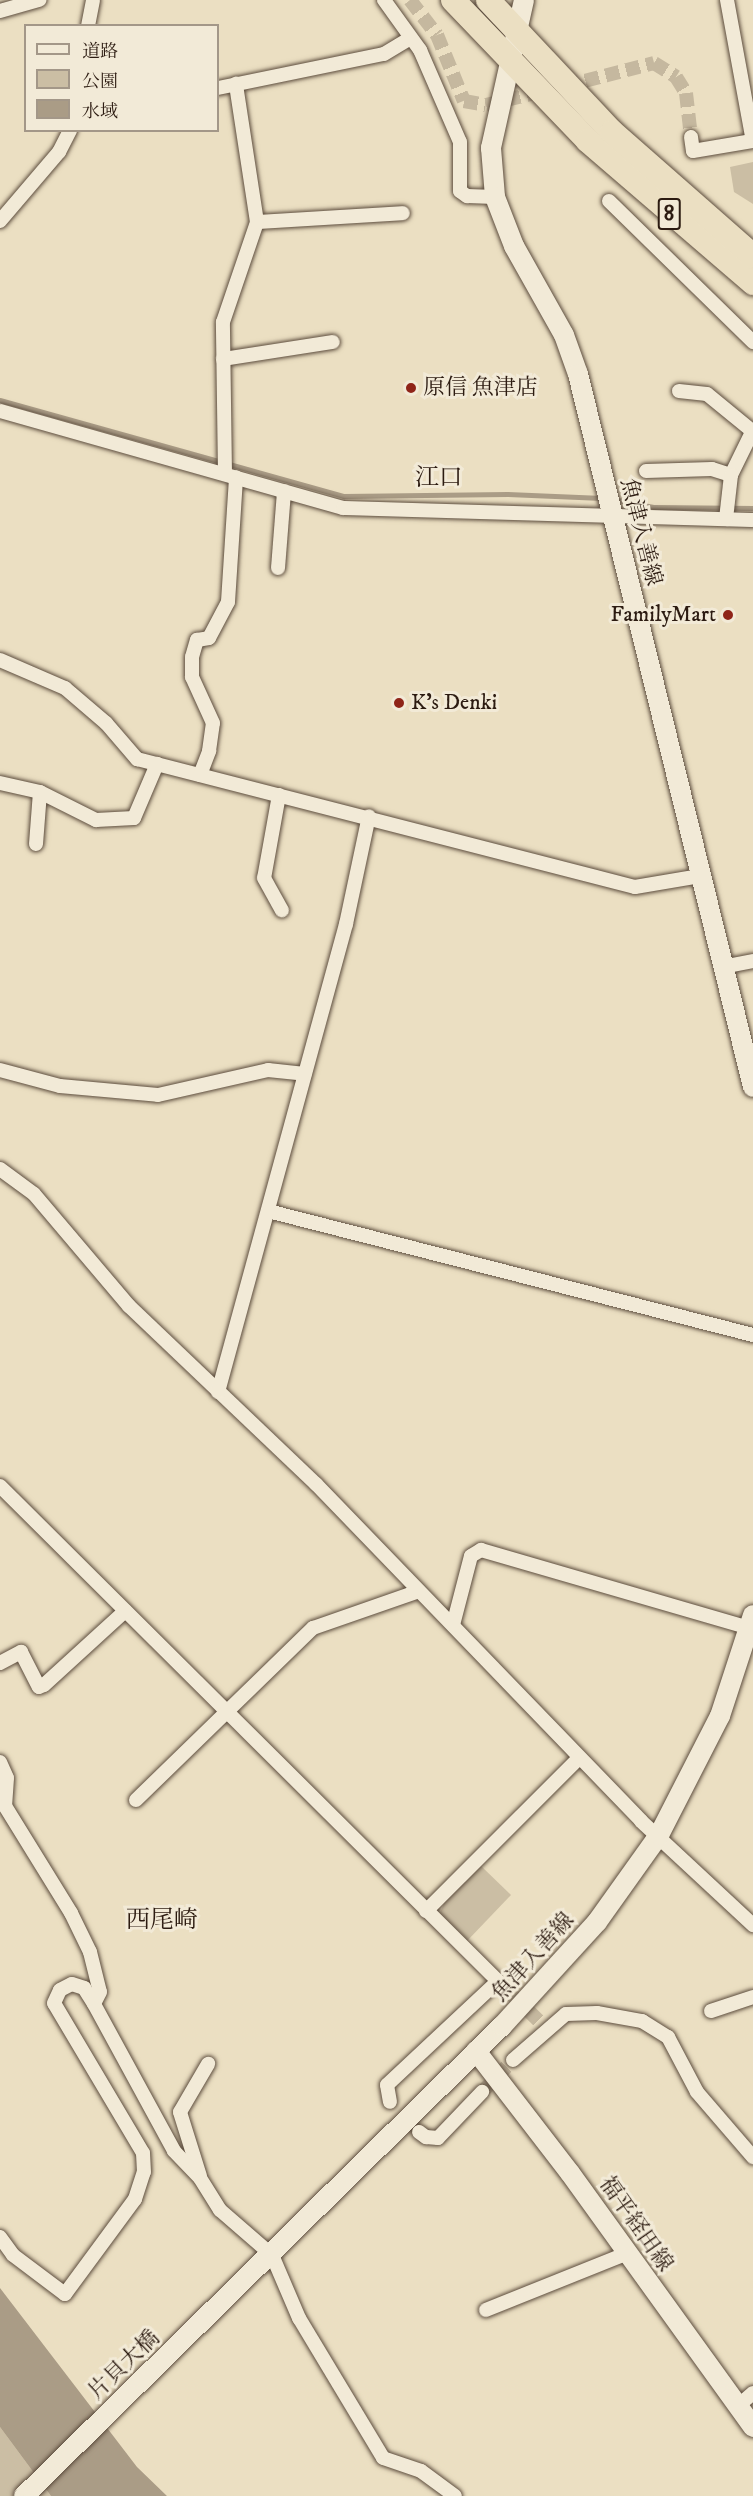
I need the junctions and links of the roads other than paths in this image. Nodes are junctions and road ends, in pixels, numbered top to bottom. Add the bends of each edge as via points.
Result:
1 (39, 0) edge
2 (93, 0) edge
3 (384, 0) edge
4 (453, 0) edge
5 (488, 0) edge
6 (524, 0) edge
7 (727, 0) edge
8 (0, 11) edge
9 (88, 24) edge
10 (516, 30) junction
11 (411, 38) junction
12 (511, 59) junction
13 (236, 84) junction
14 (219, 88) edge
15 (69, 132) edge
16 (692, 137) dead end
17 (753, 141) edge
18 (495, 197) junction
19 (609, 201) dead end
20 (403, 213) dead end
21 (0, 221) edge
22 (257, 222) junction
23 (753, 256) edge
24 (753, 283) edge
25 (333, 342) dead end
26 (753, 342) edge
27 (223, 358) junction
28 (679, 391) dead end
29 (0, 411) edge
30 (752, 430) edge
31 (646, 471) dead end
32 (230, 475) junction
33 (730, 475) junction
34 (284, 491) junction
35 (612, 516) junction
36 (726, 519) junction
37 (753, 520) edge
38 (278, 568) dead end
39 (0, 660) edge
40 (157, 764) junction
41 (200, 775) junction
42 (0, 783) edge
43 (40, 792) junction
44 (279, 795) junction
45 (369, 816) junction
46 (36, 844) dead end
47 (700, 876) junction
48 (282, 910) dead end
49 (753, 961) edge
50 (722, 967) junction
51 (0, 1070) edge
52 (305, 1074) junction
53 (753, 1087) edge
54 (0, 1168) edge
55 (267, 1212) junction
56 (753, 1335) edge
57 (218, 1392) junction
58 (0, 1486) edge
59 (419, 1591) junction
60 (125, 1611) junction
61 (752, 1621) edge
62 (453, 1625) junction
63 (0, 1663) edge
64 (225, 1711) junction
65 (579, 1758) junction
66 (0, 1762) edge
67 (136, 1800) dead end
68 (2, 1803) edge
69 (660, 1835) junction
70 (426, 1911) junction
71 (753, 1925) edge
72 (753, 1997) edge
73 (94, 2004) junction
74 (711, 2011) dead end
75 (476, 2051) junction
76 (513, 2060) tunnel mouth
77 (208, 2064) dead end
78 (482, 2092) tunnel mouth
79 (390, 2102) dead end
80 (419, 2132) dead end
81 (753, 2157) edge
82 (200, 2178) junction
83 (0, 2237) edge
84 (625, 2254) junction
85 (264, 2262) junction
86 (486, 2310) dead end
87 (753, 2393) edge
88 (738, 2406) junction
89 (753, 2427) edge
90 (24, 2496) edge
91 (455, 2496) edge

1 - 8 street
2 - 9 street
3 - 11 street
4 - 12 highway, 8
5 - 10 highway, 8
6 - 10 main road, 魚津入善線
7 - 17 street
10 - 12 main road, 魚津入善線
10 - 23 highway, 8 via 612,132
11 - 13 street via 384,54
11 - 18 street via 420,50 460,142 460,191 467,196
12 - 18 main road, 魚津入善線 via 491,148
12 - 24 highway, 8 via 588,141
13 - 14 street
13 - 22 street
15 - 21 street via 58,152
16 - 17 street via 693,151
18 - 35 main road, 魚津入善線 via 513,246 564,334 578,374
19 - 26 street
20 - 22 street
22 - 27 street via 223,322
25 - 27 street
27 - 32 street
28 - 30 street via 707,394
29 - 32 street
30 - 33 street
31 - 33 street via 712,469
32 - 34 street
32 - 41 street via 228,602 209,638 197,640 192,657 192,676 213,723
33 - 36 street
34 - 35 street via 343,508
34 - 38 street
35 - 36 street
35 - 47 main road, 魚津入善線
36 - 37 street
39 - 40 street via 65,688 106,723 126,750 137,759
40 - 41 street
40 - 43 street via 140,812 134,818 96,820
41 - 44 street
42 - 43 street
43 - 46 street
44 - 45 street
44 - 48 street via 264,878
45 - 47 street via 635,887
45 - 52 street via 346,924
47 - 50 main road, 魚津入善線
49 - 50 street
50 - 53 main road, 魚津入善線
51 - 52 street via 60,1086 158,1095 268,1070
52 - 55 street
54 - 57 street via 34,1194 129,1306
55 - 56 street
55 - 57 street
57 - 59 street via 316,1484
58 - 60 street
59 - 62 street
59 - 64 street via 313,1628
60 - 63 street via 44,1685 39,1687 21,1652
60 - 64 street
61 - 62 street via 481,1550 471,1556
61 - 69 main road, 魚津入善線 via 720,1716
62 - 65 street
64 - 67 street
64 - 70 street
65 - 69 street
65 - 70 street
66 - 68 street via 7,1779
68 - 73 street via 57,1886 90,1952 100,1992
69 - 71 street
69 - 75 main road, 魚津入善線 via 597,1922
70 - 79 street via 498,1981 387,2085
72 - 74 street
73 - 82 street via 174,2151
73 - 83 street via 84,1988 72,1984 60,1989 54,2003 143,2154 144,2172 135,2199 65,2294 13,2255
75 - 84 main road, 福平経田線 via 570,2173
75 - 85 main road, 魚津入善線
76 - 81 street via 567,2014 597,2013 642,2021 668,2037 697,2092
77 - 82 street via 180,2112
78 - 80 street via 438,2138
82 - 85 street via 220,2210
84 - 86 street
84 - 88 main road, 福平経田線
85 - 90 main road, 片貝大橋
85 - 91 street via 383,2458 421,2471
87 - 88 street
88 - 89 main road, 福平経田線

